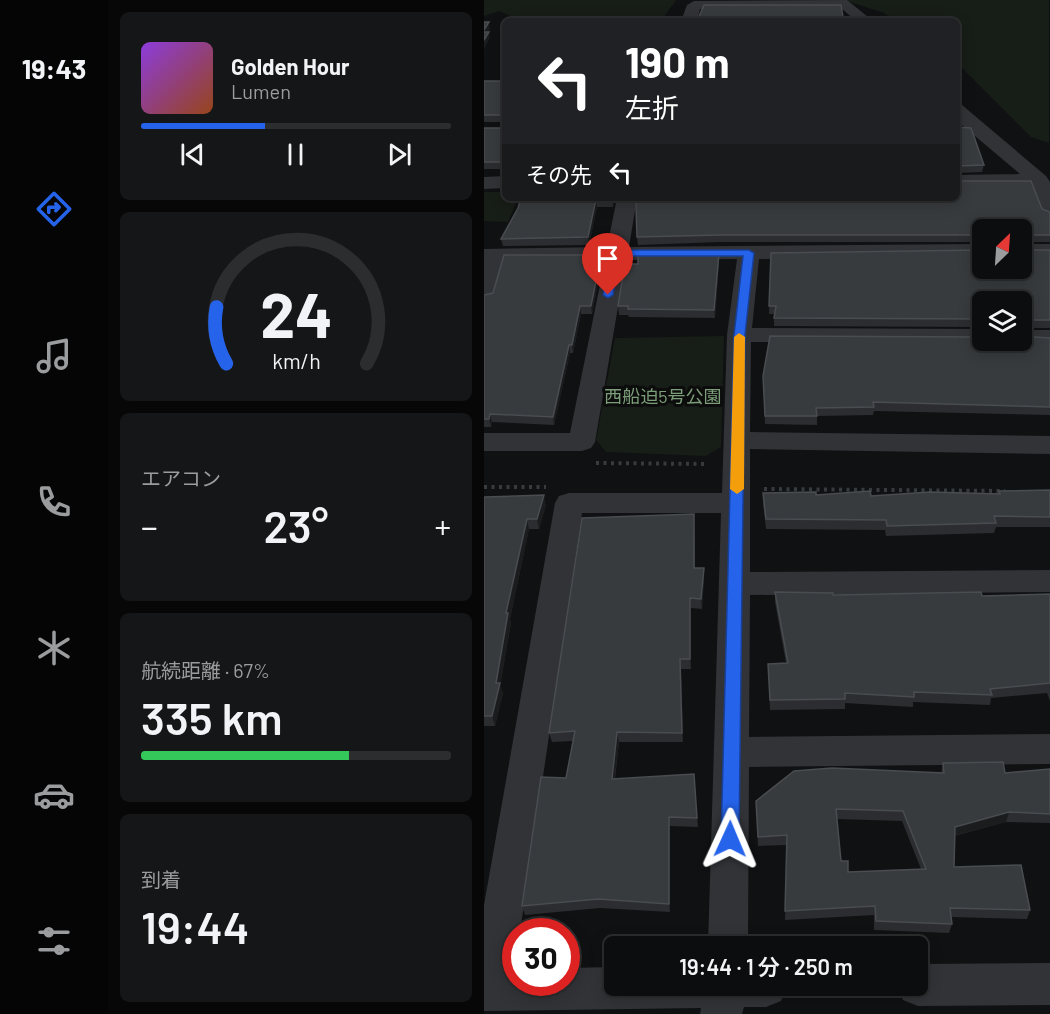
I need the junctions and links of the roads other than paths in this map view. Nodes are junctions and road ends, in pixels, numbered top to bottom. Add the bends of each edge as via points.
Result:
1 (690, 18) edge
2 (861, 18) edge
3 (964, 125) edge
4 (1039, 180) junction
5 (960, 181) edge
6 (484, 183) edge
7 (502, 183) edge
8 (626, 201) edge
9 (1050, 212) edge
10 (488, 250) edge
11 (972, 250) edge
12 (1032, 250) edge
13 (1050, 250) edge
14 (616, 253) junction
15 (749, 253) junction
16 (484, 295) edge
17 (739, 335) junction
18 (972, 336) edge
19 (1032, 337) edge
20 (1050, 337) edge
21 (739, 440) junction
22 (484, 442) edge
23 (1050, 445) edge
24 (737, 503) junction
25 (1050, 581) edge
26 (735, 584) junction
27 (1050, 749) edge
28 (732, 752) junction
29 (728, 936) edge
30 (1050, 984) edge
31 (928, 985) edge
32 (604, 988) edge
33 (487, 990) edge
34 (726, 996) edge
35 (721, 1014) edge

1 - 2 street via 694,5 770,3 845,4
3 - 4 street
4 - 5 street
4 - 9 street
6 - 7 street
8 - 14 street
10 - 14 street
10 - 16 street
11 - 15 street
12 - 13 street
14 - 15 street
14 - 22 street via 582,442
15 - 17 street
17 - 18 street
17 - 21 street
19 - 20 street
21 - 23 street
21 - 24 street
24 - 26 street
24 - 33 street via 568,503
25 - 26 street
26 - 28 street
27 - 28 street
28 - 29 street
30 - 31 street
32 - 33 street
34 - 35 street

